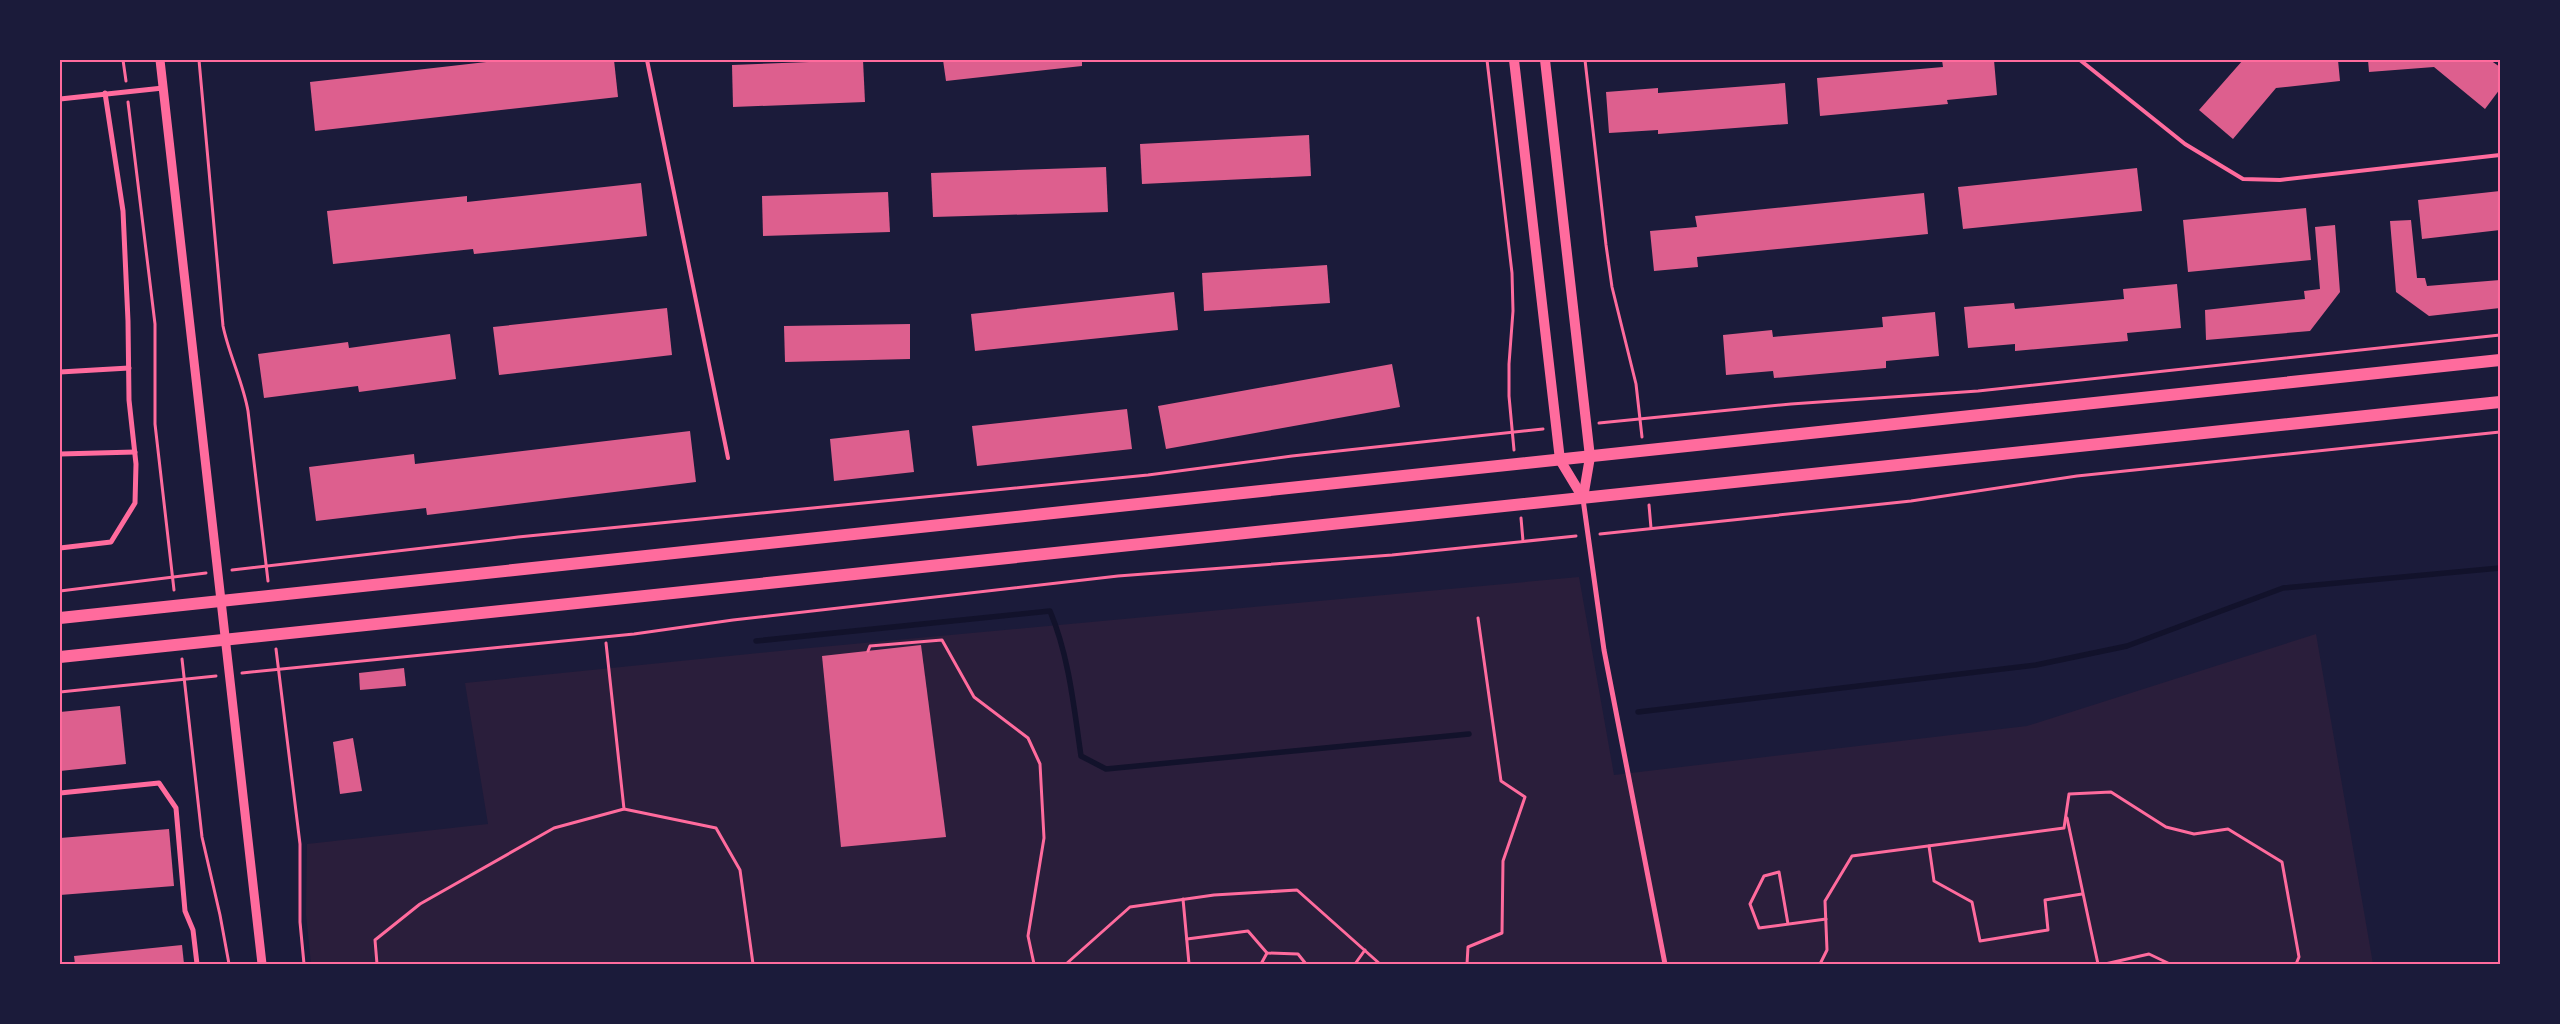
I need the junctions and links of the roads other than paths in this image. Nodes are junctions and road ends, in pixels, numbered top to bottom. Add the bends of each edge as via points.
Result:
1 (160, 60) edge
2 (647, 60) edge
3 (1514, 60) edge
4 (1545, 60) edge
5 (2080, 60) edge
6 (163, 88) junction
7 (106, 93) junction
8 (60, 98) edge
9 (2500, 154) edge
10 (2500, 360) edge
11 (129, 368) junction
12 (60, 372) edge
13 (2500, 402) edge
14 (135, 452) junction
15 (60, 454) edge
16 (1590, 457) junction
17 (728, 458) dead end
18 (1560, 460) junction
19 (1583, 498) junction
20 (60, 548) edge
21 (221, 602) junction
22 (60, 618) edge
23 (225, 640) junction
24 (60, 657) edge
25 (60, 792) edge
26 (197, 964) edge
27 (262, 964) edge
28 (1664, 964) edge

1 - 6 street
2 - 17 lane
3 - 18 main road
4 - 16 main road
5 - 9 lane via 2185,144 2243,179 2280,180
6 - 7 street
6 - 21 street
7 - 8 street
7 - 11 street via 123,211
10 - 16 main road
11 - 12 street
11 - 14 street
13 - 19 main road
14 - 15 street
14 - 20 street via 135,504 111,542
16 - 18 main road
16 - 19 main road
18 - 19 main road
18 - 21 main road
19 - 23 main road
19 - 28 street via 1604,650
21 - 22 main road
21 - 23 street
23 - 24 main road
23 - 27 street
25 - 26 street via 159,783 176,808 186,911 193,930

